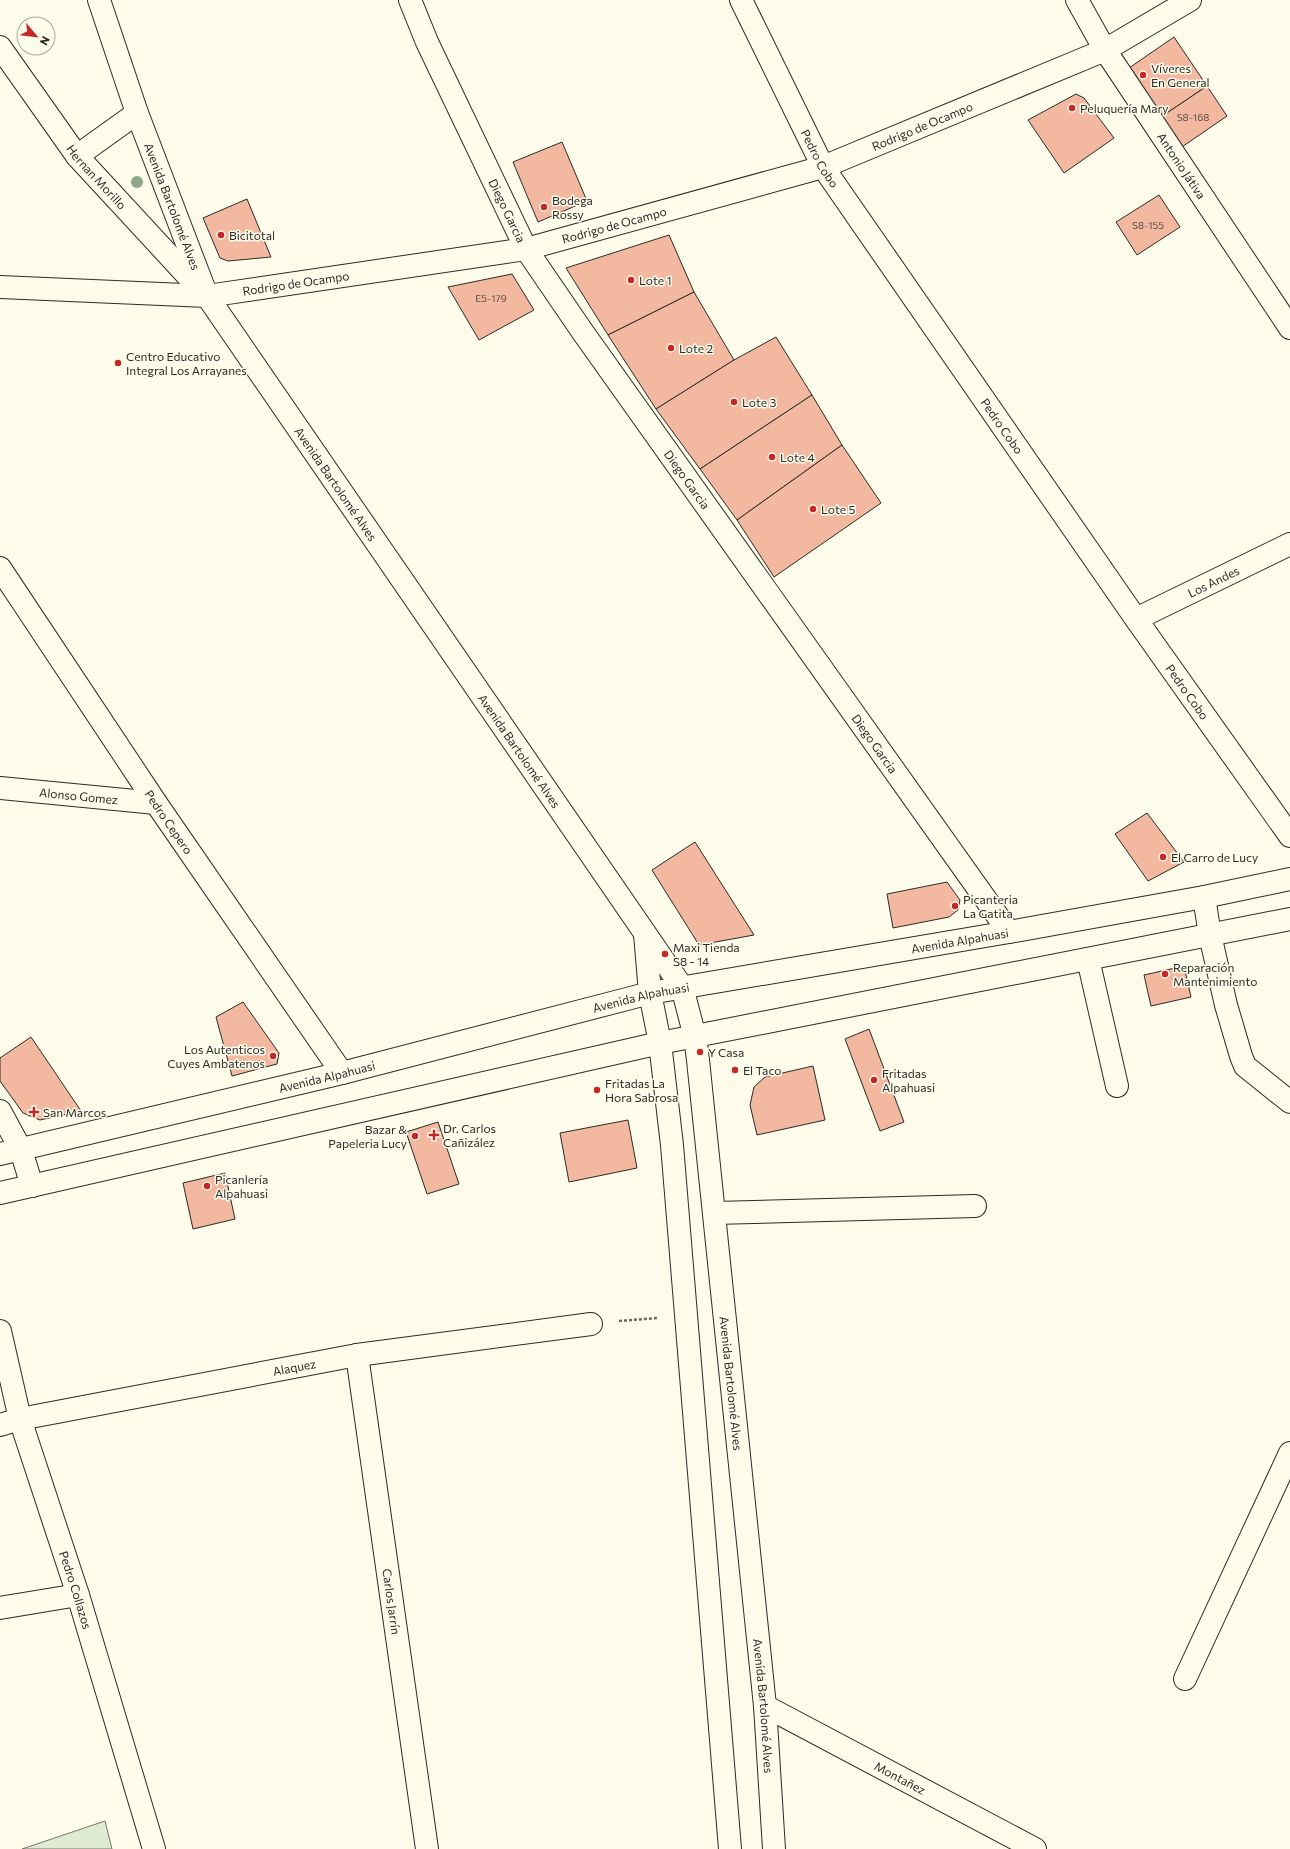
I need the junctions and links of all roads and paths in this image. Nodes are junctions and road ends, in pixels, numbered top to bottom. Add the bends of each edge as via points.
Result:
1 (99, 0) edge
2 (410, 0) edge
3 (741, 0) edge
4 (1077, 0) edge
5 (1190, 0) edge
6 (0, 47) edge
7 (1105, 50) junction
8 (137, 114) junction
9 (76, 156) junction
10 (823, 166) junction
11 (526, 249) junction
12 (0, 287) edge
13 (207, 296) junction
14 (1290, 328) edge
15 (1290, 544) edge
16 (0, 568) edge
17 (1136, 619) junction
18 (0, 788) edge
19 (156, 803) junction
20 (1290, 836) edge
21 (1290, 879) edge
22 (1204, 897) junction
23 (1290, 919) edge
24 (644, 931) junction
25 (1009, 932) junction
26 (1210, 934) junction
27 (1088, 959) junction
28 (682, 987) junction
29 (650, 993) junction
30 (695, 1037) junction
31 (660, 1043) junction
32 (342, 1073) junction
33 (1117, 1086) dead end
34 (1290, 1102) edge
35 (0, 1111) edge
36 (22, 1150) junction
37 (0, 1154) edge
38 (32, 1186) junction
39 (0, 1193) edge
40 (976, 1206) dead end
41 (714, 1213) junction
42 (687, 1315) junction
43 (591, 1324) joint
44 (0, 1331) edge
45 (357, 1355) junction
46 (10, 1422) edge
47 (1290, 1453) edge
48 (78, 1595) junction
49 (0, 1608) edge
50 (1185, 1679) dead end
51 (765, 1706) junction
52 (154, 1849) edge
53 (427, 1849) edge
54 (730, 1849) edge
55 (774, 1849) edge
56 (1035, 1849) edge

1 - 8 street, Avenida Bartolomé Alves
2 - 11 street, Diego Garcia via 427,42
3 - 10 street, Pedro Cobo
4 - 7 street, Antonio Játiva
5 - 7 street, Rodrigo de Ocampo
6 - 9 street, Hernan Morillo
7 - 10 street, Rodrigo de Ocampo
7 - 14 street, Antonio Játiva
8 - 9 street
8 - 13 street, Avenida Bartolomé Alves
9 - 13 street, Hernan Morillo
10 - 11 street, Rodrigo de Ocampo
10 - 17 street, Pedro Cobo
11 - 13 street, Rodrigo de Ocampo
11 - 25 street, Diego Garcia
12 - 13 street, Rodrigo de Ocampo
13 - 24 street, Avenida Bartolomé Alves
15 - 17 street, Los Andes
16 - 19 street, Pedro Cepero
17 - 20 street, Pedro Cobo
18 - 19 street, Alonso Gomez
19 - 32 street, Pedro Cepero
21 - 22 street, Avenida Alpahuasi
22 - 25 street, Avenida Alpahuasi
22 - 26 street
23 - 26 street
24 - 28 street, Avenida Bartolomé Alves
24 - 29 street, Avenida Bartolomé Alves
25 - 28 street, Avenida Alpahuasi
26 - 27 street
26 - 34 street via 1241,1056 1246,1066
27 - 30 street
27 - 33 street
28 - 29 street, Avenida Alpahuasi
28 - 30 street, Avenida Bartolomé Alves
29 - 31 street, Avenida Bartolomé Alves
29 - 32 street, Avenida Alpahuasi
30 - 31 street
30 - 41 street, Avenida Bartolomé Alves
31 - 38 street
31 - 42 street, Avenida Bartolomé Alves
32 - 36 street, Avenida Alpahuasi
35 - 36 street
36 - 37 street, Avenida Alpahuasi
36 - 38 street
38 - 39 street
40 - 41 street
41 - 51 street, Avenida Bartolomé Alves
42 - 43 path
42 - 54 street, Avenida Bartolomé Alves
43 - 45 street, Alaquez
44 - 46 street, Pedro Collazos
45 - 46 street, Alaquez
45 - 53 street, Carlos Jarrín
46 - 48 street, Pedro Collazos
47 - 50 street
48 - 49 street
48 - 52 street, Pedro Collazos
51 - 55 street, Avenida Bartolomé Alves
51 - 56 street, Montañez

